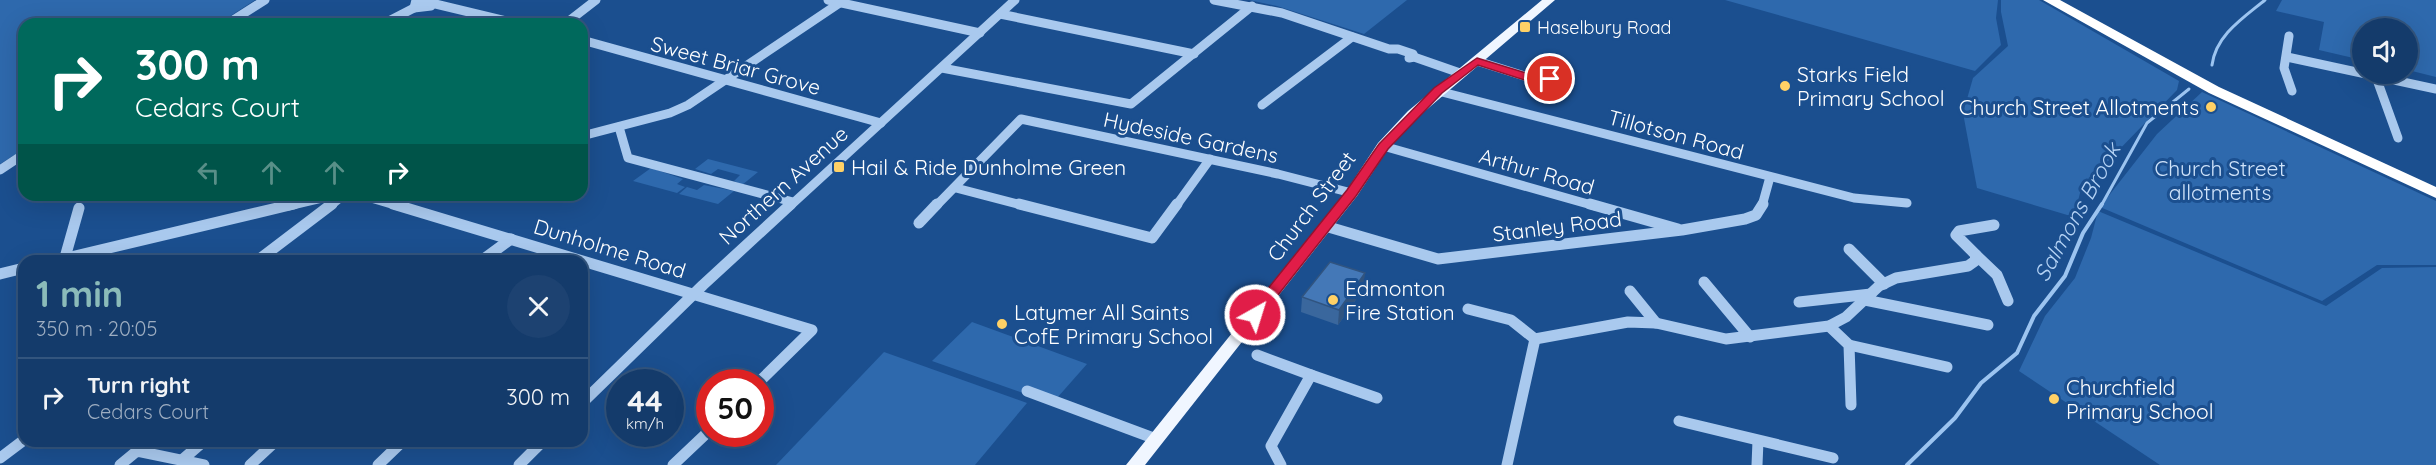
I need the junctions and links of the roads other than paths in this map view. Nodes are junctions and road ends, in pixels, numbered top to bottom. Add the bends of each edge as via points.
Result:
1 (265, 0) edge
2 (596, 0) edge
3 (828, 0) edge
4 (1015, 0) edge
5 (1214, 0) edge
6 (1548, 0) edge
7 (2050, 0) edge
8 (2070, 0) edge
9 (842, 1) edge
10 (441, 2) edge
11 (416, 3) edge
12 (1252, 6) junction
13 (999, 14) junction
14 (236, 18) edge
15 (392, 18) edge
16 (498, 18) edge
17 (573, 18) edge
18 (980, 33) junction
19 (2289, 36) dead end
20 (1352, 37) junction
21 (588, 42) edge
22 (1194, 54) junction
23 (2288, 57) junction
24 (1477, 61) junction
25 (1558, 64) dead end
26 (942, 68) junction
27 (2352, 72) edge
28 (1460, 73) junction
29 (724, 81) junction
30 (2379, 84) edge
31 (2411, 84) edge
32 (2436, 89) edge
33 (1438, 90) junction
34 (2292, 91) dead end
35 (1262, 105) dead end
36 (881, 123) junction
37 (619, 127) junction
38 (588, 135) edge
39 (2398, 138) dead end
40 (1383, 146) junction
41 (18, 158) edge
42 (1210, 159) junction
43 (0, 170) edge
44 (1770, 177) junction
45 (2436, 181) edge
46 (956, 188) junction
47 (1352, 193) junction
48 (2436, 193) edge
49 (308, 201) edge
50 (335, 201) edge
51 (382, 201) edge
52 (794, 202) junction
53 (1907, 203) dead end
54 (79, 208) dead end
55 (919, 223) dead end
56 (1994, 225) dead end
57 (1325, 226) junction
58 (1682, 230) junction
59 (511, 239) junction
60 (1850, 249) dead end
61 (63, 255) edge
62 (82, 255) edge
63 (265, 255) edge
64 (489, 255) edge
65 (564, 255) edge
66 (1977, 255) junction
67 (588, 262) edge
68 (18, 270) edge
69 (0, 274) edge
70 (1704, 282) dead end
71 (1884, 284) junction
72 (1630, 291) dead end
73 (694, 294) junction
74 (1868, 297) junction
75 (2008, 301) dead end
76 (1799, 303) dead end
77 (1468, 309) dead end
78 (1656, 323) junction
79 (1829, 326) junction
80 (1988, 326) dead end
81 (1750, 337) junction
82 (1535, 339) junction
83 (1849, 345) junction
84 (1257, 356) dead end
85 (1947, 368) dead end
86 (772, 369) edge
87 (1311, 375) junction
88 (1026, 391) dead end
89 (588, 397) edge
90 (1377, 398) dead end
91 (1851, 405) dead end
92 (1679, 422) dead end
93 (1156, 439) junction
94 (1758, 441) junction
95 (696, 443) edge
96 (18, 444) edge
97 (197, 447) edge
98 (270, 447) edge
99 (397, 447) edge
100 (537, 447) edge
101 (0, 458) edge
102 (1833, 458) dead end
103 (182, 460) junction
104 (120, 465) edge
105 (204, 465) edge
106 (250, 465) edge
107 (378, 465) edge
108 (519, 465) edge
109 (673, 465) edge
110 (1135, 465) edge
111 (1281, 465) edge
112 (1507, 465) edge
113 (1757, 465) edge

1 - 14 street
2 - 17 street
3 - 9 street
4 - 13 street, Northern Avenue
5 - 12 street
6 - 24 main road, Church Street
7 - 48 highway via 2204,85
8 - 45 highway via 2226,85
9 - 18 street
9 - 29 street
10 - 11 street
10 - 16 street
11 - 15 street
12 - 20 street
12 - 22 street
13 - 18 street, Northern Avenue
13 - 22 street
18 - 26 street, Northern Avenue
19 - 23 street
20 - 28 street
20 - 35 street
21 - 29 street, Sweet Briar Grove
22 - 26 street via 1131,104
23 - 27 street
23 - 34 street via 2284,68
24 - 25 street via 1543,82 1554,75
24 - 28 main road, Church Street
26 - 36 street, Northern Avenue
28 - 33 main road, Church Street
29 - 36 street, Sweet Briar Grove
29 - 37 street via 680,109
30 - 39 street
31 - 32 street
33 - 40 main road, Church Street
33 - 44 street, Tillotson Road
36 - 52 street, Northern Avenue
37 - 38 street
37 - 52 street via 628,158
40 - 47 main road, Church Street
40 - 58 street, Arthur Road
41 - 43 street
42 - 46 street, Hydeside Gardens via 1021,119
42 - 46 street via 1152,238
42 - 47 street, Hydeside Gardens
44 - 53 street, Tillotson Road via 1854,198
44 - 58 street, Stanley Road via 1762,206 1755,215
46 - 55 street
47 - 57 main road, Church Street
49 - 62 street
50 - 63 street
51 - 59 street, Dunholme Road
52 - 73 street, Northern Avenue
54 - 61 street
56 - 66 street via 1959,231 1956,235
57 - 58 street, Stanley Road via 1438,259
57 - 93 main road, Church Street
59 - 64 street
59 - 65 street, Dunholme Road
60 - 71 street
66 - 71 street via 1968,266
66 - 75 street via 1999,275
67 - 73 street, Dunholme Road
68 - 69 street
70 - 81 street
71 - 74 street
72 - 78 street
73 - 86 street, Dunholme Road via 812,330
73 - 89 street, Northern Avenue
74 - 76 street
74 - 79 street
74 - 80 street
77 - 82 street via 1511,320
78 - 81 street via 1726,339
78 - 82 street via 1628,322
79 - 81 street
79 - 83 street
82 - 112 street
83 - 85 street
83 - 91 street
84 - 87 street
87 - 90 street
87 - 111 street via 1271,446
88 - 93 street
92 - 94 street
93 - 110 main road, Church Street
94 - 102 street
94 - 113 street
95 - 109 street
96 - 101 street
97 - 103 street
98 - 106 street
99 - 107 street
100 - 108 street
103 - 104 street via 137,451
103 - 105 street

